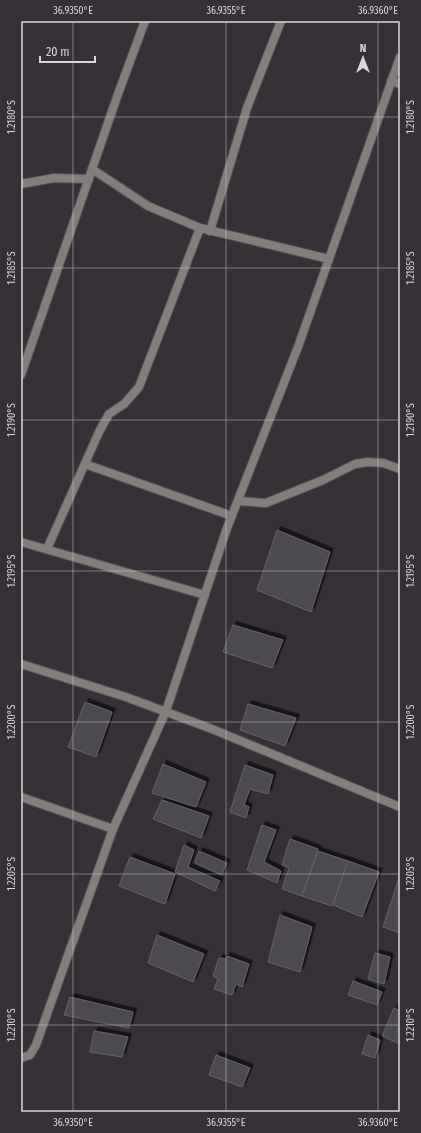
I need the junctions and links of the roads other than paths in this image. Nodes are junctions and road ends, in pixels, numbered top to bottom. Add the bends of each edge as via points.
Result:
1 (145, 21) edge
2 (281, 21) edge
3 (400, 57) edge
4 (391, 81) junction
5 (400, 84) edge
6 (92, 169) junction
7 (89, 179) junction
8 (21, 184) edge
9 (200, 228) junction
10 (210, 231) junction
11 (329, 259) junction
12 (21, 375) edge
13 (85, 464) junction
14 (400, 469) edge
15 (238, 501) junction
16 (232, 516) junction
17 (21, 542) edge
18 (47, 549) junction
19 (204, 596) junction
20 (21, 664) edge
21 (166, 712) junction
22 (21, 797) edge
23 (400, 807) edge
24 (113, 829) junction
25 (21, 1058) edge

1 - 6 street
2 - 10 street via 248,108
3 - 4 street
4 - 5 street
4 - 11 street
6 - 7 street
6 - 9 street via 148,206
7 - 8 street via 54,178
7 - 12 street
9 - 10 street
9 - 13 street via 139,387 124,404 109,414
10 - 11 street
11 - 15 street
13 - 16 street
13 - 18 street
14 - 15 street via 368,462 355,464 323,480 266,502
15 - 16 street
16 - 19 street
17 - 18 street
18 - 19 street
19 - 21 street
20 - 21 street
21 - 23 street
21 - 24 street
22 - 24 street
24 - 25 street via 36,1045 30,1055

